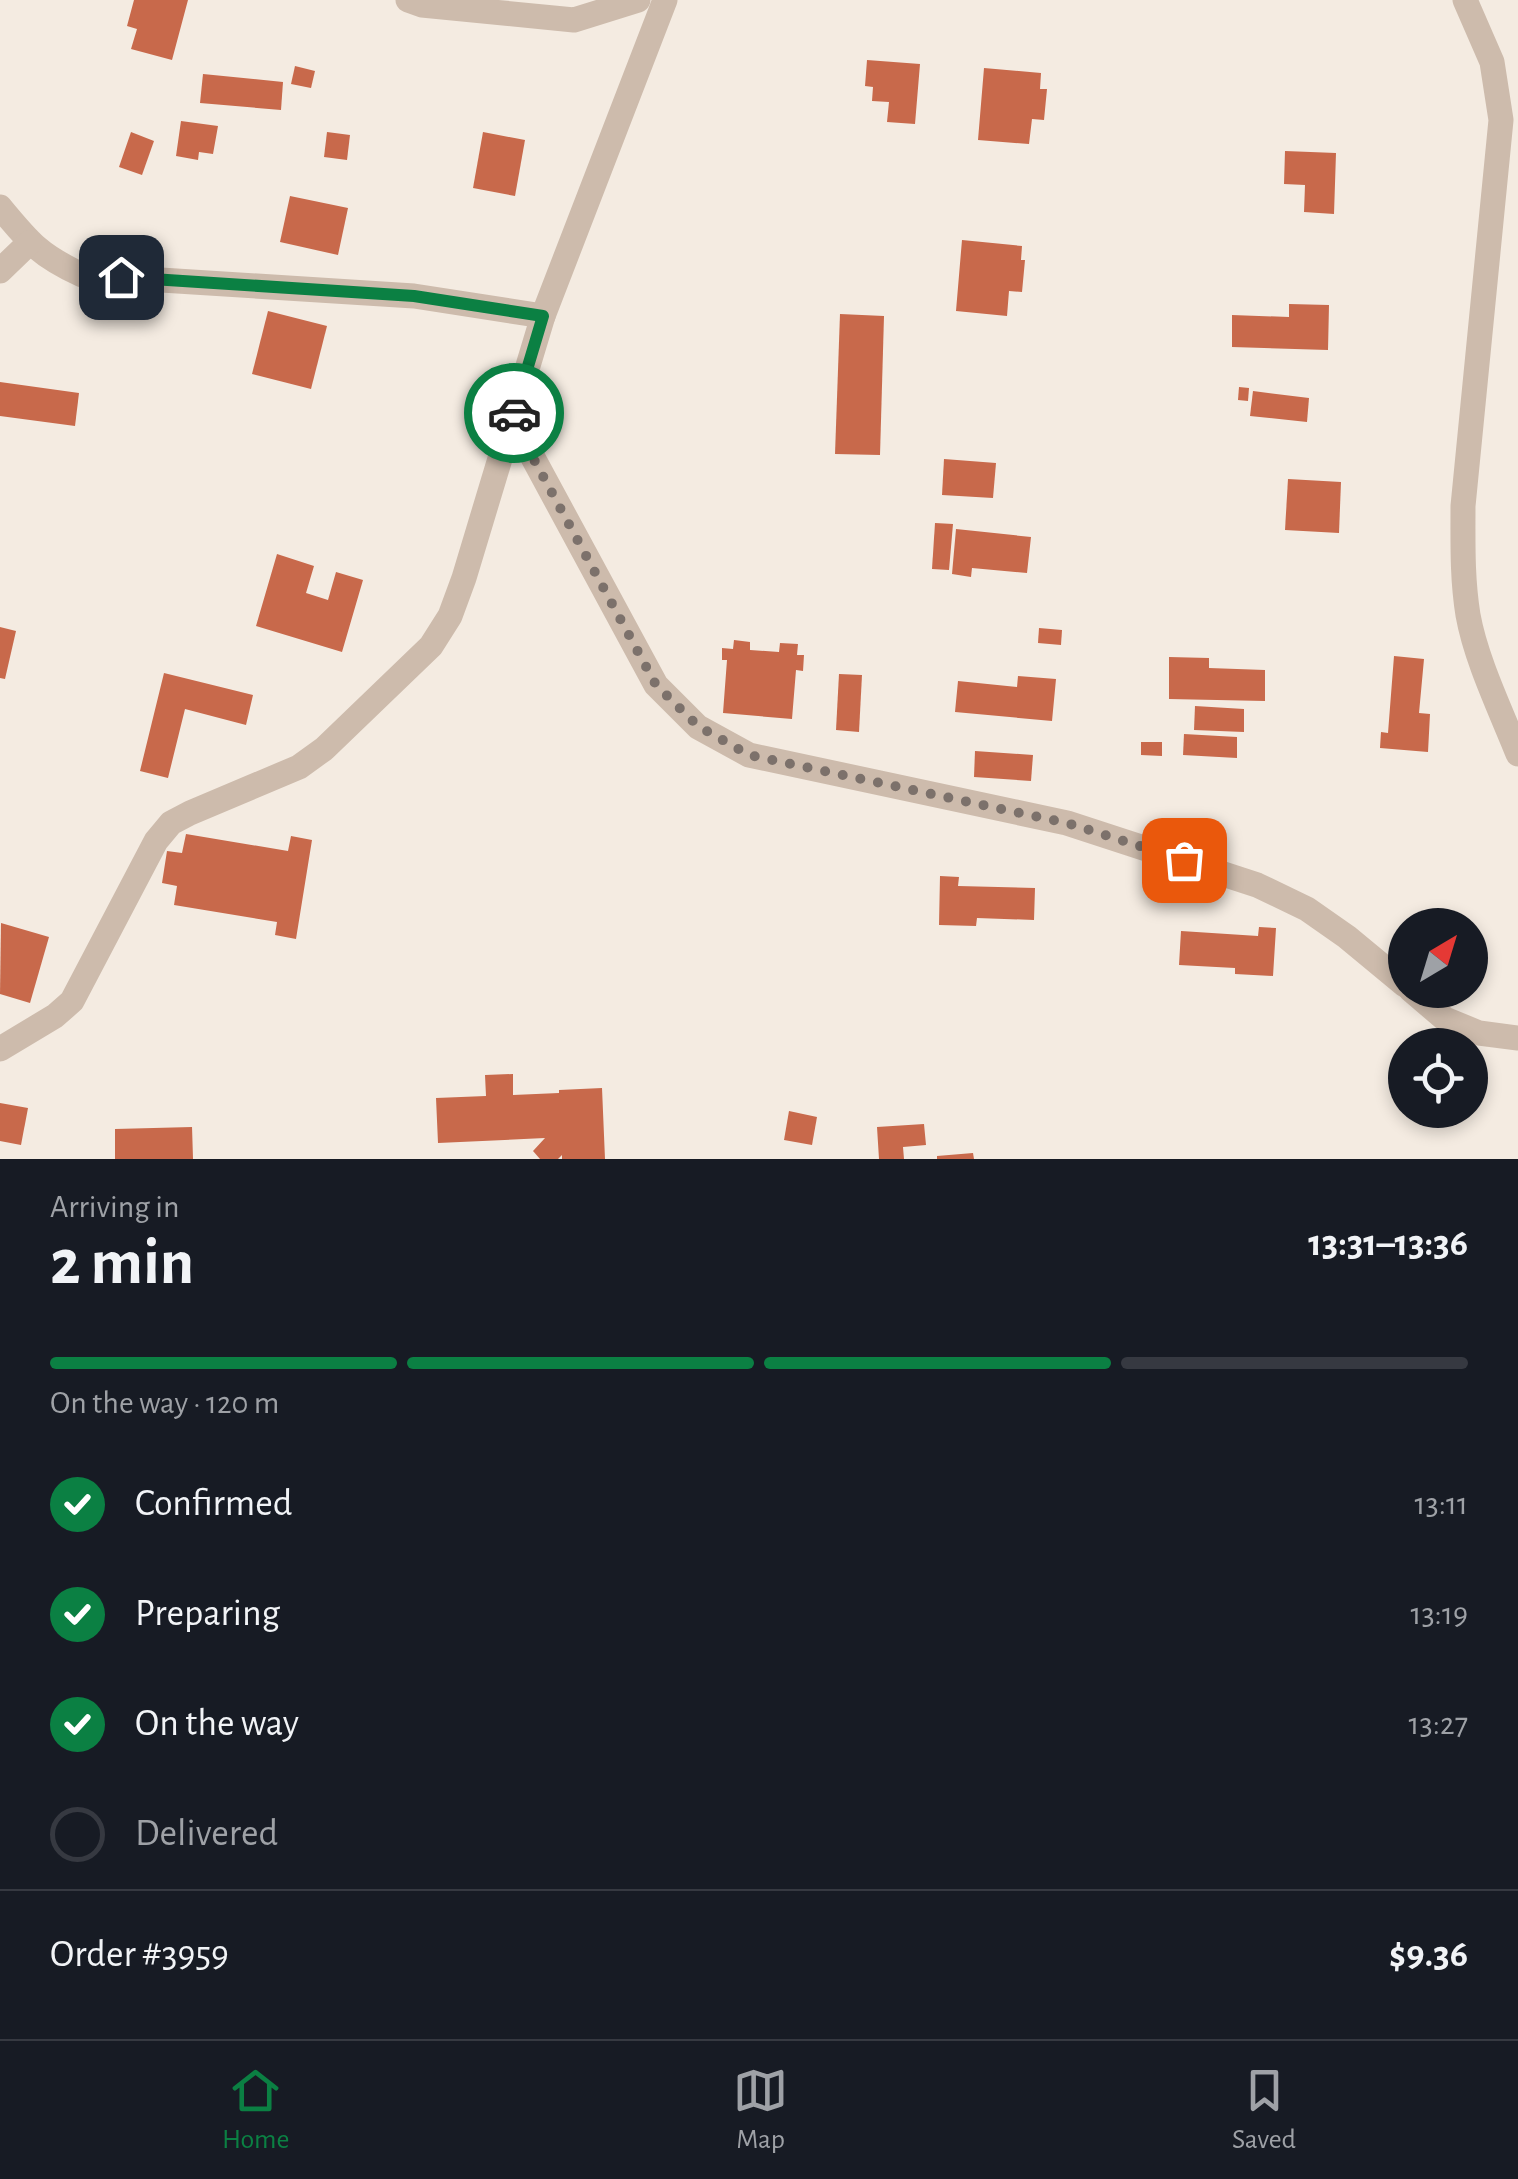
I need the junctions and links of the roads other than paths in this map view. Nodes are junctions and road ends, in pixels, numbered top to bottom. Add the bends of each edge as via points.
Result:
1 (408, 0) edge
2 (638, 0) edge
3 (665, 0) edge
4 (1465, 0) edge
5 (0, 207) edge
6 (29, 243) junction
7 (0, 271) edge
8 (543, 316) junction
9 (512, 419) junction
10 (1518, 754) edge
11 (1388, 971) edge
12 (1433, 1008) edge
13 (1518, 1038) edge
14 (0, 1049) edge

1 - 2 street via 574,20
3 - 8 street
4 - 10 street via 1492,62 1501,120 1462,568 1468,619
5 - 6 street
6 - 7 street
6 - 8 street via 82,274 414,296
8 - 9 street
9 - 11 street via 656,685 698,726 749,755 1067,823 1257,885 1307,909
9 - 14 street via 464,578 431,646 300,767 171,823 72,1002
12 - 13 street via 1479,1033

